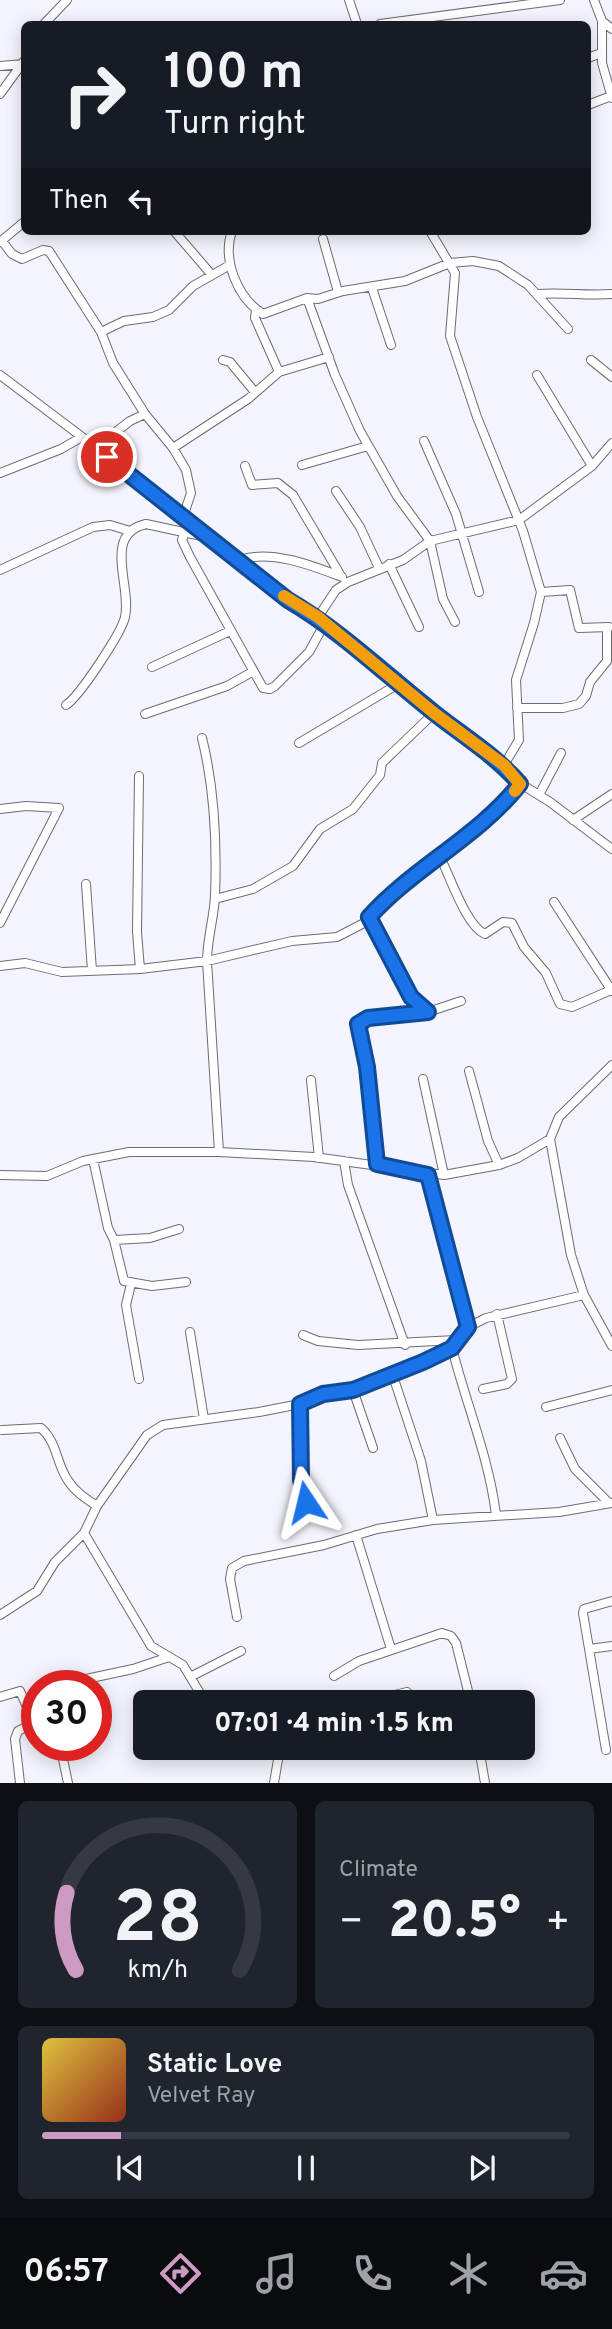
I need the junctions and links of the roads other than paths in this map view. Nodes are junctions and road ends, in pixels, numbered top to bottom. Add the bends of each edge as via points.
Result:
1 (66, 0) edge
2 (349, 0) edge
3 (560, 0) edge
4 (594, 0) edge
5 (499, 4) edge
6 (436, 20) edge
7 (47, 21) edge
8 (356, 21) edge
9 (601, 21) junction
10 (612, 29) edge
11 (601, 53) junction
12 (591, 57) edge
13 (21, 63) edge
14 (0, 66) edge
15 (21, 67) edge
16 (0, 94) edge
17 (612, 97) edge
18 (591, 104) edge
19 (21, 225) edge
20 (177, 235) edge
21 (232, 235) edge
22 (433, 235) edge
23 (323, 239) dead end
24 (1, 242) edge
25 (450, 262) junction
26 (228, 266) junction
27 (211, 274) junction
28 (372, 288) junction
29 (338, 292) junction
30 (538, 294) junction
31 (612, 294) edge
32 (307, 298) junction
33 (256, 309) junction
34 (568, 329) dead end
35 (101, 332) junction
36 (391, 345) dead end
37 (329, 357) junction
38 (223, 360) dead end
39 (591, 360) dead end
40 (279, 372) junction
41 (537, 375) dead end
42 (1, 377) edge
43 (612, 377) edge
44 (254, 391) junction
45 (145, 414) junction
46 (80, 439) junction
47 (424, 441) dead end
48 (612, 443) edge
49 (368, 446) junction
50 (95, 448) junction
51 (173, 448) junction
52 (302, 465) dead end
53 (245, 466) dead end
54 (592, 466) junction
55 (0, 473) edge
56 (336, 491) dead end
57 (184, 514) junction
58 (519, 520) junction
59 (130, 531) junction
60 (185, 531) junction
61 (463, 533) junction
62 (214, 539) junction
63 (430, 541) junction
64 (240, 560) junction
65 (389, 564) junction
66 (379, 568) junction
67 (0, 570) edge
68 (344, 579) junction
69 (479, 592) dead end
70 (541, 592) junction
71 (321, 620) junction
72 (455, 622) dead end
73 (419, 627) dead end
74 (609, 627) edge
75 (230, 631) junction
76 (152, 667) dead end
77 (253, 672) junction
78 (400, 683) junction
79 (66, 705) dead end
80 (517, 708) junction
81 (434, 713) junction
82 (145, 714) dead end
83 (202, 738) dead end
84 (299, 743) dead end
85 (561, 753) dead end
86 (504, 765) junction
87 (139, 776) dead end
88 (520, 784) junction
89 (612, 794) edge
90 (539, 795) junction
91 (0, 809) edge
92 (573, 820) junction
93 (612, 849) edge
94 (440, 857) junction
95 (86, 884) dead end
96 (215, 900) junction
97 (554, 902) dead end
98 (369, 917) junction
99 (0, 923) edge
100 (207, 961) junction
101 (0, 966) edge
102 (140, 969) junction
103 (92, 971) junction
104 (612, 991) edge
105 (461, 1001) dead end
106 (428, 1012) junction
107 (612, 1066) edge
108 (468, 1072) dead end
109 (422, 1079) dead end
110 (312, 1080) dead end
111 (550, 1139) junction
112 (533, 1149) junction
113 (219, 1152) junction
114 (553, 1156) junction
115 (93, 1158) junction
116 (319, 1158) junction
117 (344, 1161) junction
118 (377, 1164) junction
119 (499, 1165) junction
120 (0, 1175) edge
121 (428, 1175) junction
122 (444, 1175) junction
123 (179, 1229) dead end
124 (114, 1240) junction
125 (186, 1282) dead end
126 (131, 1284) junction
127 (584, 1295) junction
128 (496, 1314) junction
129 (468, 1327) junction
130 (190, 1332) dead end
131 (303, 1335) dead end
132 (454, 1344) junction
133 (405, 1345) junction
134 (612, 1346) edge
135 (392, 1373) junction
136 (139, 1379) dead end
137 (483, 1389) dead end
138 (353, 1390) junction
139 (612, 1390) edge
140 (300, 1404) junction
141 (546, 1407) dead end
142 (204, 1419) junction
143 (2, 1430) dead end
144 (560, 1438) dead end
145 (373, 1448) dead end
146 (611, 1503) edge
147 (97, 1506) junction
148 (496, 1515) junction
149 (433, 1520) junction
150 (301, 1521) dead end
151 (83, 1532) junction
152 (356, 1535) junction
153 (612, 1601) edge
154 (0, 1615) edge
155 (237, 1617) dead end
156 (612, 1646) edge
157 (391, 1648) junction
158 (589, 1649) junction
159 (241, 1651) dead end
160 (169, 1657) junction
161 (112, 1673) edge
162 (192, 1676) junction
163 (334, 1676) dead end
164 (199, 1690) edge
165 (468, 1690) edge
166 (21, 1693) edge
167 (0, 1697) edge
168 (21, 1729) edge
169 (606, 1749) dead end
170 (278, 1760) edge
171 (481, 1760) edge
172 (63, 1761) edge
173 (20, 1783) edge
174 (68, 1783) edge
175 (274, 1783) edge
176 (485, 1783) edge

1 - 7 street
2 - 8 street
3 - 5 street
4 - 9 street
5 - 6 street
9 - 10 street
9 - 11 street
11 - 12 street
11 - 17 street
13 - 14 street
15 - 16 street
17 - 18 street
19 - 24 street
20 - 27 street
21 - 26 street
22 - 25 street
23 - 29 street
24 - 35 street via 22,259 49,251
25 - 28 street via 405,281
25 - 30 street via 499,266
25 - 58 street via 456,289 450,336
26 - 27 street
26 - 33 street
27 - 35 street via 169,310
28 - 29 street
28 - 36 street
29 - 32 street
30 - 31 street
30 - 34 street
32 - 33 street via 262,314
32 - 37 street
33 - 40 street via 255,318
35 - 45 street via 113,363
37 - 40 street
37 - 49 street
38 - 44 street via 230,362
39 - 43 street
40 - 44 street
41 - 54 street
42 - 46 street
44 - 51 street
45 - 50 street
45 - 51 street
46 - 50 street
46 - 55 street
47 - 61 street
48 - 54 street
49 - 52 street
49 - 63 street
50 - 57 street
51 - 57 street via 190,482 190,503
53 - 68 street via 252,485 278,483 293,495
54 - 58 street
56 - 66 street
57 - 62 street
58 - 61 street
58 - 70 street
59 - 60 street via 146,524
59 - 67 street via 110,525 93,527
59 - 79 street via 120,550 127,593 124,622 82,692
60 - 62 street
60 - 75 street via 185,546
61 - 63 street
61 - 69 street
62 - 64 street
63 - 65 street
63 - 72 street via 443,599
64 - 68 street via 278,558
64 - 71 street via 288,600
65 - 66 street
65 - 73 street
66 - 68 street
68 - 71 street
70 - 74 street via 570,590 579,628
70 - 80 street via 516,680
71 - 77 street via 309,652 270,690 263,688
71 - 78 street
74 - 80 street via 607,661 579,704
75 - 76 street
75 - 77 street
77 - 82 street via 228,686
78 - 81 street
78 - 84 street
80 - 86 street via 519,740
81 - 86 street
81 - 96 street via 382,763 380,775 353,809 320,828 293,866 253,889
83 - 96 street via 212,779
85 - 90 street
86 - 88 street
87 - 102 street
88 - 90 street
88 - 94 street via 491,816
89 - 92 street
90 - 92 street
91 - 99 street via 59,808
92 - 93 street
94 - 98 street via 393,891
94 - 104 street via 478,930 485,933 503,922 512,923 524,947 546,973 560,1004 572,1007
95 - 103 street
96 - 100 street
97 - 104 street
98 - 100 street via 337,937 292,941
98 - 106 street via 405,988
100 - 102 street
100 - 113 street
101 - 103 street via 17,963 62,972
102 - 103 street
105 - 106 street
106 - 118 street via 368,1018 358,1024
107 - 111 street via 559,1117
108 - 119 street
109 - 122 street
110 - 116 street
111 - 112 street
111 - 114 street
112 - 114 street
112 - 119 street
113 - 115 street via 129,1152
113 - 116 street
114 - 127 street via 571,1255
115 - 120 street via 47,1176
115 - 124 street
116 - 117 street
117 - 118 street
117 - 133 street via 348,1185
118 - 121 street
119 - 122 street
121 - 122 street
121 - 129 street
123 - 124 street via 150,1238
124 - 126 street via 124,1281
125 - 126 street
126 - 136 street via 127,1305
127 - 128 street
127 - 134 street
128 - 129 street
128 - 137 street via 512,1379
129 - 132 street
130 - 142 street
131 - 133 street via 326,1342
132 - 133 street
132 - 135 street
132 - 148 street via 462,1390 490,1473
135 - 138 street
135 - 149 street via 421,1461
138 - 140 street via 323,1394
138 - 145 street
139 - 141 street
140 - 142 street
140 - 150 street via 301,1480 306,1502
142 - 147 street via 172,1422 148,1436
143 - 147 street via 41,1428 53,1442 66,1478
144 - 146 street via 575,1469
146 - 148 street via 559,1512
147 - 151 street
148 - 149 street
149 - 152 street
151 - 154 street via 55,1562 37,1591
151 - 160 street via 151,1646
152 - 155 street via 236,1564 230,1579
152 - 157 street
153 - 158 street via 584,1609
156 - 158 street
157 - 163 street
157 - 165 street via 442,1633 451,1636
158 - 169 street
159 - 162 street
160 - 161 street
160 - 162 street
162 - 164 street
166 - 167 street
168 - 173 street via 15,1739
170 - 175 street
171 - 176 street
172 - 174 street

